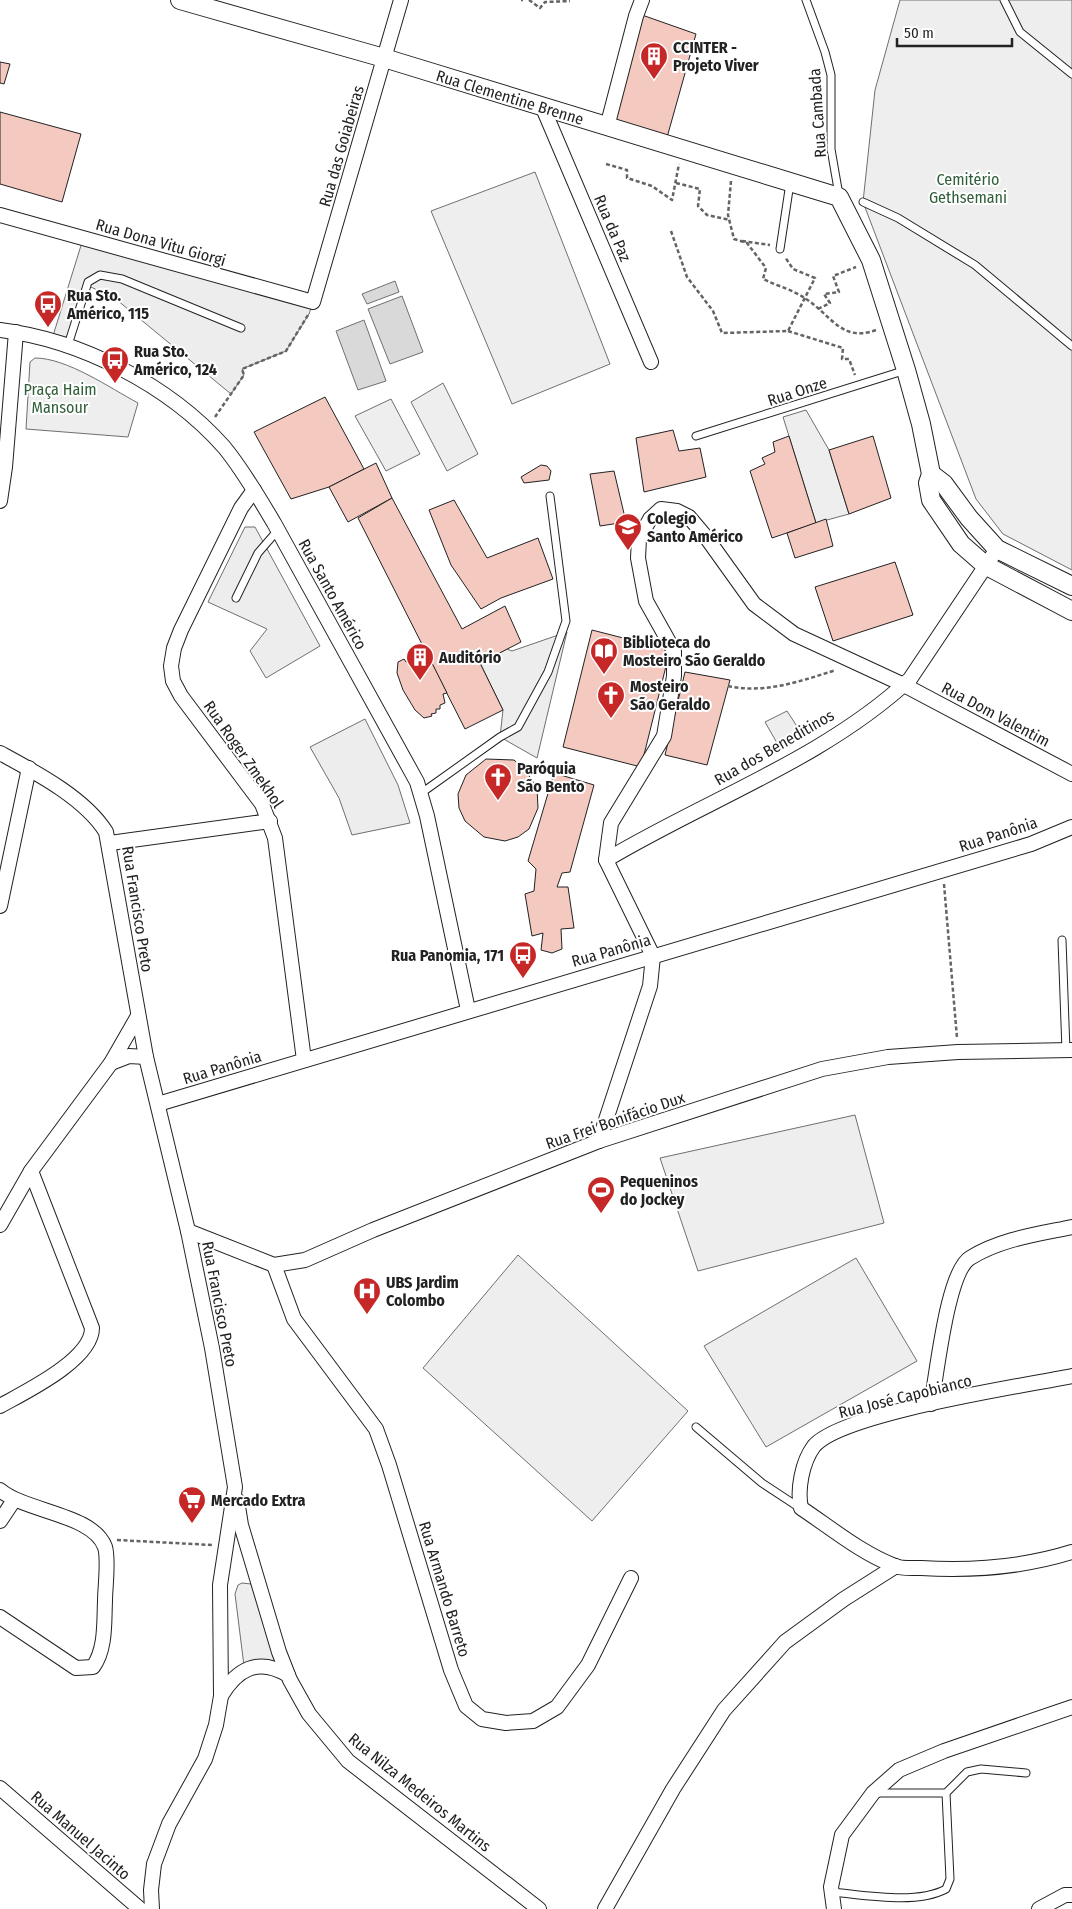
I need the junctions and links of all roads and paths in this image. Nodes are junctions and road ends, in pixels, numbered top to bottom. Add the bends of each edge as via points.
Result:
1 (180, 0) edge
2 (400, 0) edge
3 (529, 0) edge
4 (642, 0) edge
5 (806, 0) edge
6 (1004, 0) edge
7 (570, 1) dead end
8 (384, 58) junction
9 (1072, 74) edge
10 (543, 108) junction
11 (607, 127) junction
12 (682, 150) junction
13 (606, 164) dead end
14 (732, 165) junction
15 (676, 182) junction
16 (790, 182) junction
17 (839, 197) junction
18 (863, 202) dead end
19 (0, 215) edge
20 (730, 220) junction
21 (671, 232) dead end
22 (742, 241) junction
23 (780, 248) junction
24 (871, 260) junction
25 (806, 299) junction
26 (313, 302) junction
27 (818, 309) junction
28 (891, 324) junction
29 (242, 328) dead end
30 (0, 330) edge
31 (788, 331) junction
32 (16, 332) junction
33 (68, 344) junction
34 (1072, 346) edge
35 (651, 362) dead end
36 (906, 370) junction
37 (863, 373) dead end
38 (206, 430) junction
39 (696, 436) dead end
40 (931, 474) junction
41 (254, 490) junction
42 (550, 496) dead end
43 (0, 501) edge
44 (278, 530) junction
45 (997, 549) junction
46 (985, 566) junction
47 (1072, 586) edge
48 (236, 598) dead end
49 (1072, 611) edge
50 (852, 662) junction
51 (904, 685) junction
52 (728, 686) dead end
53 (0, 753) edge
54 (29, 768) junction
55 (1072, 774) edge
56 (420, 794) junction
57 (270, 821) junction
58 (1072, 827) edge
59 (110, 843) junction
60 (606, 860) junction
61 (943, 870) junction
62 (0, 906) edge
63 (1062, 940) dead end
64 (653, 956) junction
65 (468, 1010) junction
66 (138, 1016) junction
67 (128, 1034) junction
68 (1069, 1051) edge
69 (958, 1052) junction
70 (129, 1056) junction
71 (146, 1057) junction
72 (304, 1060) junction
73 (111, 1062) junction
74 (158, 1104) junction
75 (599, 1141) junction
76 (31, 1172) junction
77 (0, 1225) edge
78 (1072, 1227) edge
79 (188, 1231) junction
80 (274, 1266) junction
81 (1072, 1376) edge
82 (931, 1404) junction
83 (0, 1406) edge
84 (696, 1427) dead end
85 (235, 1487) junction
86 (0, 1490) edge
87 (14, 1500) junction
88 (801, 1508) junction
89 (0, 1521) edge
90 (101, 1540) junction
91 (226, 1546) junction
92 (1072, 1552) edge
93 (896, 1566) junction
94 (631, 1578) dead end
95 (0, 1616) edge
96 (288, 1675) junction
97 (221, 1696) junction
98 (1072, 1707) edge
99 (1026, 1773) dead end
100 (0, 1788) edge
101 (873, 1793) junction
102 (946, 1793) junction
103 (831, 1892) junction
104 (1072, 1895) edge
105 (140, 1909) edge
106 (152, 1909) edge
107 (539, 1909) edge
108 (606, 1909) edge
109 (834, 1909) edge
110 (1040, 1909) edge

1 - 8 street, Rua Clementine Brenne
2 - 8 street, Rua das Goiabeiras
3 - 7 path via 540,8 545,2
4 - 11 street
5 - 17 lane, Rua Cambada via 826,52 831,75 831,148
6 - 9 lane via 1020,32
8 - 10 street, Rua Clementine Brenne
8 - 26 street, Rua das Goiabeiras
10 - 11 street, Rua Clementine Brenne
10 - 35 street, Rua da Paz
11 - 12 street, Rua Clementine Brenne
12 - 14 street, Rua Clementine Brenne
12 - 15 path
13 - 15 path via 627,170 627,178 652,186 672,200
14 - 16 street, Rua Clementine Brenne
14 - 20 path
15 - 20 path via 700,189 698,206 707,215
16 - 17 street, Rua Clementine Brenne
16 - 23 lane
17 - 24 street
18 - 34 lane via 898,218 975,265
19 - 26 street, Rua Dona Vitu Giorgi
20 - 22 path via 734,239
21 - 31 path via 687,277 714,311 722,333
22 - 23 path
22 - 25 path via 766,268 763,279
23 - 25 path via 793,269 815,278
24 - 27 path via 833,276 839,292 824,294 830,303
24 - 28 street
25 - 27 path
25 - 31 path
26 - 38 path via 286,351 242,369 244,375
27 - 28 path via 848,332 864,334
28 - 36 street
29 - 33 lane via 122,279 100,275 88,282
30 - 32 street, Rua Santo Américo
31 - 37 path via 842,348 842,359 849,359 855,375
32 - 33 street, Rua Santo Américo
32 - 43 street
33 - 38 street, Rua Santo Américo via 128,372 184,410
36 - 39 lane, Rua Onze
36 - 40 street
38 - 41 street, Rua Santo Américo via 224,447
40 - 45 street via 944,484
40 - 46 street via 928,483 931,500 961,544
41 - 44 street, Rua Santo Américo
41 - 57 street, Rua Roger Zmekhol via 241,508 181,630 171,666 173,682 181,696 262,804
42 - 56 lane via 566,621 548,672 518,727
44 - 48 lane via 258,553
44 - 56 street, Rua Santo Américo via 417,782
45 - 46 street, Rua dos Beneditinos
45 - 47 street
46 - 49 street
46 - 51 street, Rua dos Beneditinos
50 - 51 street, Rua Dom Valentim
50 - 52 path via 847,667 784,685 747,690
50 - 60 street, Rua Dom Valentim via 794,634 754,604 689,517 662,509 650,519 640,539 638,558 646,601 674,651 674,676 664,736 611,823
51 - 55 street, Rua Dom Valentim
51 - 60 street, Rua dos Beneditinos via 821,744
53 - 54 street, Rua Francisco Preto
54 - 59 street, Rua Francisco Preto via 99,821
54 - 62 street
56 - 65 street, Rua Santo Américo via 428,816
57 - 59 street
57 - 72 street, Rua Roger Zmekhol via 275,838
58 - 61 street, Rua Panônia via 1031,844
59 - 66 street, Rua Francisco Preto via 122,934
60 - 64 street
61 - 64 street, Rua Panônia
61 - 69 path
63 - 68 lane
64 - 65 street, Rua Panônia
64 - 75 street via 650,986
65 - 72 street, Rua Panônia
66 - 67 street
66 - 71 street, Rua Francisco Preto
67 - 70 street
67 - 73 street
68 - 69 street, Rua Frei Bonifácio Dux
69 - 75 street, Rua Frei Bonifácio Dux via 888,1057 822,1069
70 - 71 street
70 - 73 street
71 - 74 street, Rua Francisco Preto
72 - 74 street, Rua Panônia
73 - 76 street
74 - 79 street, Rua Francisco Preto
75 - 80 street, Rua Frei Bonifácio Dux via 305,1260
76 - 77 street
76 - 83 street via 92,1328 92,1336 77,1356 57,1372
78 - 82 street via 1011,1240 969,1258 959,1270 952,1290
79 - 80 street
79 - 85 street, Rua Francisco Preto
80 - 94 street, Rua Armando Barreto via 294,1319 376,1429 451,1670 466,1706 482,1719 506,1723 533,1721 557,1707 588,1665
81 - 82 street, Rua José Capobianco
82 - 88 street, Rua José Capobianco via 846,1426 830,1434 814,1447 804,1468 798,1497
84 - 88 lane via 762,1483
85 - 91 street, Rua Francisco Preto
85 - 96 street, Rua Nilza Medeiros Martins via 241,1525
86 - 87 street
87 - 89 street
87 - 90 street via 68,1518 96,1533
88 - 93 street via 857,1546
90 - 91 path
90 - 95 street via 106,1548 104,1631 99,1659 93,1667 76,1668
91 - 97 street, Rua Francisco Preto via 220,1585
92 - 93 street via 998,1568
93 - 108 street via 784,1642 724,1710 673,1789
96 - 97 street via 278,1669 252,1667 242,1670
96 - 107 street, Rua Nilza Medeiros Martins via 308,1714 348,1761
97 - 106 street, Rua Francisco Preto via 205,1759 169,1824 154,1864
98 - 101 street via 899,1770
99 - 102 lane via 980,1769 967,1772
100 - 105 street, Rua Manuel Jacinto
101 - 102 lane
101 - 103 street via 842,1835
102 - 103 lane via 950,1880 946,1890 934,1896 892,1897
103 - 109 street
104 - 110 street

